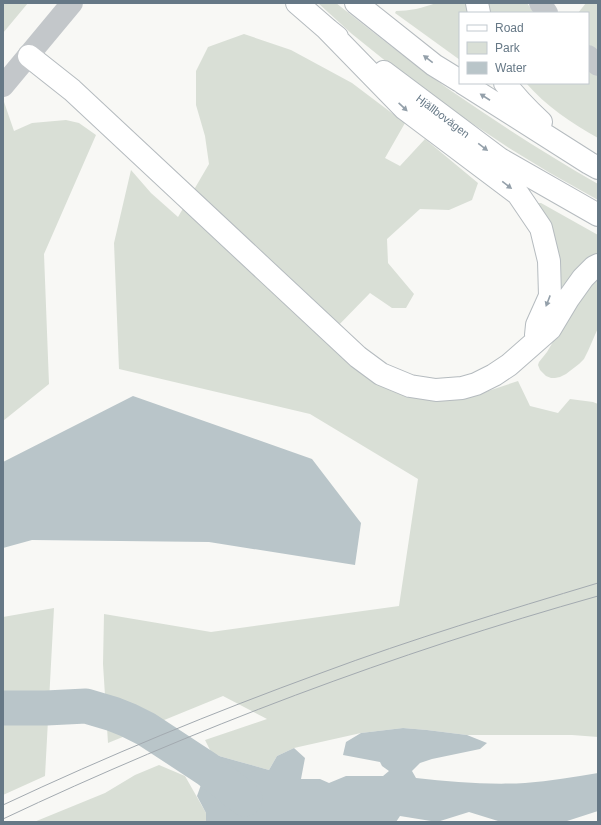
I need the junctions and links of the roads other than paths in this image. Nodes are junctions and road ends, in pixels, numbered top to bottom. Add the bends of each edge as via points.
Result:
1 (72, 3) edge
2 (297, 3) edge
3 (356, 3) edge
4 (540, 3) edge
5 (546, 12) edge
6 (327, 29) junction
7 (29, 56) junction
8 (589, 57) edge
9 (598, 65) edge
10 (459, 80) edge
11 (465, 84) edge
12 (506, 84) edge
13 (3, 86) edge
14 (593, 165) edge
15 (598, 215) edge
16 (598, 265) edge
17 (536, 342) junction

1 - 7 street
2 - 6 main road, Hjällbovägen
10 -> 3 main road via 434,65
4 - 5 street
6 -> 15 main road, Hjällbovägen via 500,159
6 -> 17 main road via 405,109 518,194 541,228 549,261 550,296 538,325
7 - 13 street
7 - 17 main road via 72,90 326,328 381,374 410,386 436,390 462,388 494,375
8 - 9 street
14 -> 11 main road
12 - 14 main road via 529,110
16 - 17 main road via 583,278 550,329

